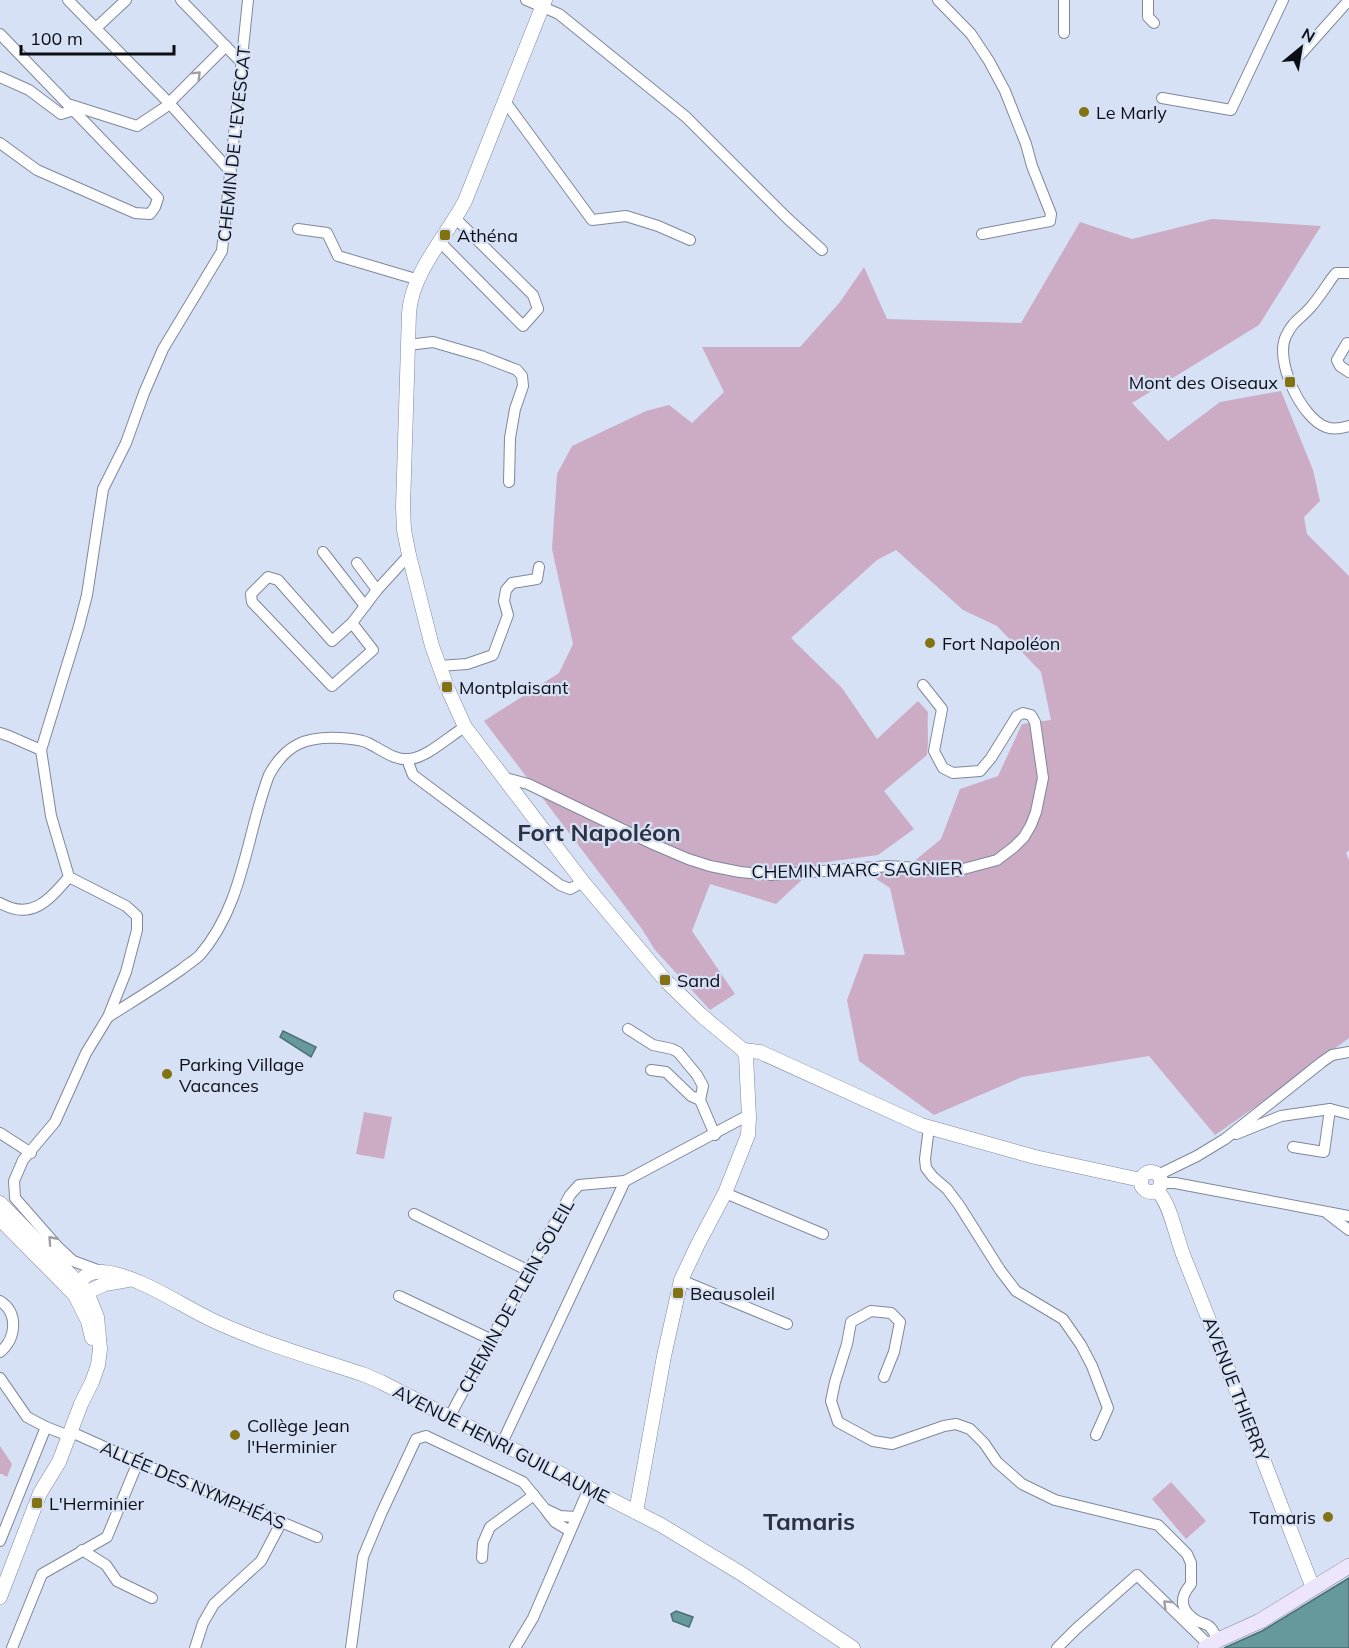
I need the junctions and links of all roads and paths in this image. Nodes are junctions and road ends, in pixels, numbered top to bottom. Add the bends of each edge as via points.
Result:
1 (68, 0) edge
2 (126, 0) edge
3 (181, 0) edge
4 (248, 0) edge
5 (526, 0) edge
6 (938, 0) edge
7 (1064, 0) edge
8 (1148, 0) edge
9 (1283, 0) edge
10 (1348, 0) edge
11 (544, 3) edge
12 (1154, 23) dead end
13 (96, 28) junction
14 (1064, 33) dead end
15 (0, 34) edge
16 (226, 46) junction
17 (1300, 55) dead end
18 (242, 63) junction
19 (0, 77) edge
20 (1162, 98) dead end
21 (504, 100) junction
22 (169, 104) junction
23 (71, 107) junction
24 (0, 143) edge
25 (231, 171) junction
26 (456, 219) junction
27 (298, 229) dead end
28 (982, 234) dead end
29 (690, 240) dead end
30 (440, 242) junction
31 (822, 250) dead end
32 (1349, 273) edge
33 (419, 280) junction
34 (1347, 343) dead end
35 (408, 345) junction
36 (1349, 372) edge
37 (1349, 426) edge
38 (509, 482) dead end
39 (323, 552) dead end
40 (409, 555) junction
41 (357, 564) dead end
42 (539, 567) dead end
43 (377, 590) junction
44 (365, 606) junction
45 (352, 623) junction
46 (439, 666) junction
47 (923, 685) dead end
48 (465, 727) junction
49 (0, 733) edge
50 (41, 750) junction
51 (408, 759) junction
52 (505, 778) junction
53 (69, 877) junction
54 (583, 882) junction
55 (0, 903) edge
56 (108, 1017) junction
57 (628, 1029) dead end
58 (743, 1050) junction
59 (1349, 1052) edge
60 (651, 1070) dead end
61 (700, 1100) junction
62 (1330, 1109) junction
63 (1349, 1114) edge
64 (749, 1117) junction
65 (929, 1128) junction
66 (0, 1133) edge
67 (715, 1134) junction
68 (1225, 1138) junction
69 (1293, 1147) dead end
70 (31, 1153) junction
71 (625, 1181) junction
72 (1159, 1183) junction
73 (725, 1193) junction
74 (0, 1203) edge
75 (1325, 1212) junction
76 (414, 1214) dead end
77 (1349, 1216) edge
78 (0, 1219) edge
79 (1349, 1230) edge
80 (823, 1234) dead end
81 (100, 1271) junction
82 (529, 1271) junction
83 (130, 1280) junction
84 (681, 1280) junction
85 (79, 1289) junction
86 (399, 1296) dead end
87 (0, 1301) edge
88 (787, 1324) dead end
89 (490, 1339) junction
90 (0, 1352) edge
91 (884, 1377) dead end
92 (0, 1378) edge
93 (450, 1416) junction
94 (45, 1427) junction
95 (70, 1434) junction
96 (1096, 1435) dead end
97 (502, 1443) junction
98 (138, 1462) junction
99 (589, 1488) junction
100 (534, 1495) junction
101 (545, 1509) junction
102 (636, 1512) junction
103 (576, 1517) junction
104 (281, 1522) junction
105 (570, 1531) junction
106 (317, 1537) dead end
107 (0, 1541) edge
108 (82, 1550) junction
109 (482, 1558) dead end
110 (1349, 1566) edge
111 (1313, 1588) junction
112 (0, 1597) edge
113 (152, 1598) dead end
114 (1211, 1644) edge
115 (12, 1648) edge
116 (195, 1648) edge
117 (351, 1648) edge
118 (515, 1648) edge
119 (853, 1648) edge
120 (1057, 1648) edge

1 - 13 street
2 - 13 street
3 - 16 street
4 - 18 street, CHEMIN DE L'EVESCAT
5 - 11 street
6 - 28 street via 971,34 1005,91 1051,214 1050,221
7 - 14 street
8 - 12 street via 1148,17
9 - 20 street via 1231,110
10 - 17 street
11 - 21 street
11 - 31 street via 686,117
13 - 22 street
15 - 23 street
16 - 18 street
22 -> 16 street
18 - 25 street, CHEMIN DE L'EVESCAT
19 - 23 street via 29,90 61,114
21 - 26 street
21 - 29 street via 592,220 626,216
22 - 23 street via 137,126
22 - 25 street
23 - 24 street via 158,198 150,214 135,213 64,183
25 - 50 street, CHEMIN DE L'EVESCAT via 222,251 163,349 126,443 103,489 80,626
26 - 30 street
26 - 30 street via 533,295 538,309 522,326
27 - 33 street via 327,233 338,256
30 - 33 street
32 - 37 street via 1336,273 1308,310 1296,319 1282,347 1290,382 1311,417 1324,427
33 - 35 street via 410,303
34 - 36 street via 1337,360
35 - 38 street via 433,342 481,356 517,370 522,376 524,386 510,438
35 - 40 street via 403,507
39 - 44 street
40 - 43 street
40 - 46 street
41 - 43 street
42 - 46 street via 537,579 512,583 506,590 508,615 493,655 467,664
43 - 44 street
44 - 45 street
45 - 45 street via 332,641 278,580 268,577 251,594 252,602 332,686 373,650
46 - 48 street
47 - 52 street, CHEMIN MARC SAGNIER via 942,708 934,751 943,768 953,773 980,771 1017,716 1023,713 1035,722 1043,778 1036,812 1024,837 997,860 956,871 890,866 772,875 740,872 688,859 528,784
48 - 51 street via 420,757
48 - 52 street
49 - 50 street
50 - 53 street, CHEMIN DE L'EVESCAT via 51,816
51 - 54 street via 413,775 560,885 570,889
51 - 56 street via 396,758 366,742 330,737 296,744 286,751 266,785 236,892 213,937 199,956
52 - 54 street
53 - 55 street via 40,906 23,910
53 - 56 street via 126,906 137,916 126,972
54 - 58 street via 665,980
56 - 70 street via 86,1053 55,1122
57 - 61 street via 653,1046 678,1053 703,1086
58 - 64 street
58 - 65 street via 760,1052
59 - 68 street via 1332,1055
60 - 61 street via 666,1072
61 - 67 street
62 - 63 street
62 - 68 street via 1281,1116
62 - 69 street via 1324,1152
64 - 67 street
64 - 73 street via 748,1135
65 - 72 street via 1035,1157 1142,1180 1142,1187 1151,1192
65 - 96 street via 926,1168 959,1205 1016,1291 1064,1318 1082,1345 1108,1408
66 - 70 street
67 - 71 street
68 - 72 street
81 -> 70 street, AVENUE HENRI GUILLAUME via 73,1261 15,1198 14,1181 23,1160
71 - 82 street, CHEMIN DE PLEIN SOLEIL via 579,1185
71 - 97 street
72 - 75 street
72 - 111 street, AVENUE THIERRY via 1178,1243
73 - 80 street
73 - 84 street
74 - 85 street
75 - 77 street
75 - 79 street
76 - 82 street
78 - 85 street
81 - 83 street, AVENUE HENRI GUILLAUME
81 - 85 street via 84,1278
82 - 89 street, CHEMIN DE PLEIN SOLEIL
83 - 85 street
83 - 93 street, AVENUE HENRI GUILLAUME via 240,1332 364,1375
84 - 88 street
84 - 102 street
85 - 95 street via 97,1317 100,1349 98,1365
86 - 89 street
87 - 90 street via 10,1313 14,1327 7,1347
89 - 93 street, CHEMIN DE PLEIN SOLEIL
91 - 114 street via 900,1322 891,1313 871,1311 851,1322 831,1401 838,1422 873,1441 892,1444 956,1424 970,1429 997,1462 1022,1484 1055,1500 1158,1525 1187,1554 1191,1584 1184,1592 1183,1604 1187,1613 1209,1626
92 - 94 street, ALLÉE DES NYMPHÉAS via 27,1417
93 - 97 street, AVENUE HENRI GUILLAUME
94 - 95 street, ALLÉE DES NYMPHÉAS
94 - 107 street
95 - 98 street, ALLÉE DES NYMPHÉAS
95 - 112 street via 40,1493
97 - 99 street, AVENUE HENRI GUILLAUME
98 - 104 street, ALLÉE DES NYMPHÉAS
98 - 108 street via 107,1537
99 - 102 street, AVENUE HENRI GUILLAUME
99 - 103 street
100 - 101 street
100 - 109 street via 490,1527
100 - 117 street via 523,1482 460,1451 426,1436 416,1439 363,1557
101 - 103 street via 560,1516
101 - 105 street via 555,1522
102 - 119 street, AVENUE HENRI GUILLAUME via 742,1574
103 - 105 street
104 - 106 street, ALLÉE DES NYMPHÉAS
104 - 116 street via 261,1561 214,1604 202,1623
105 - 118 street via 533,1618
108 - 113 street via 106,1565 117,1581
108 - 115 street via 42,1574
110 - 111 main road
111 - 114 main road via 1260,1621
114 -> 120 street via 1137,1575

